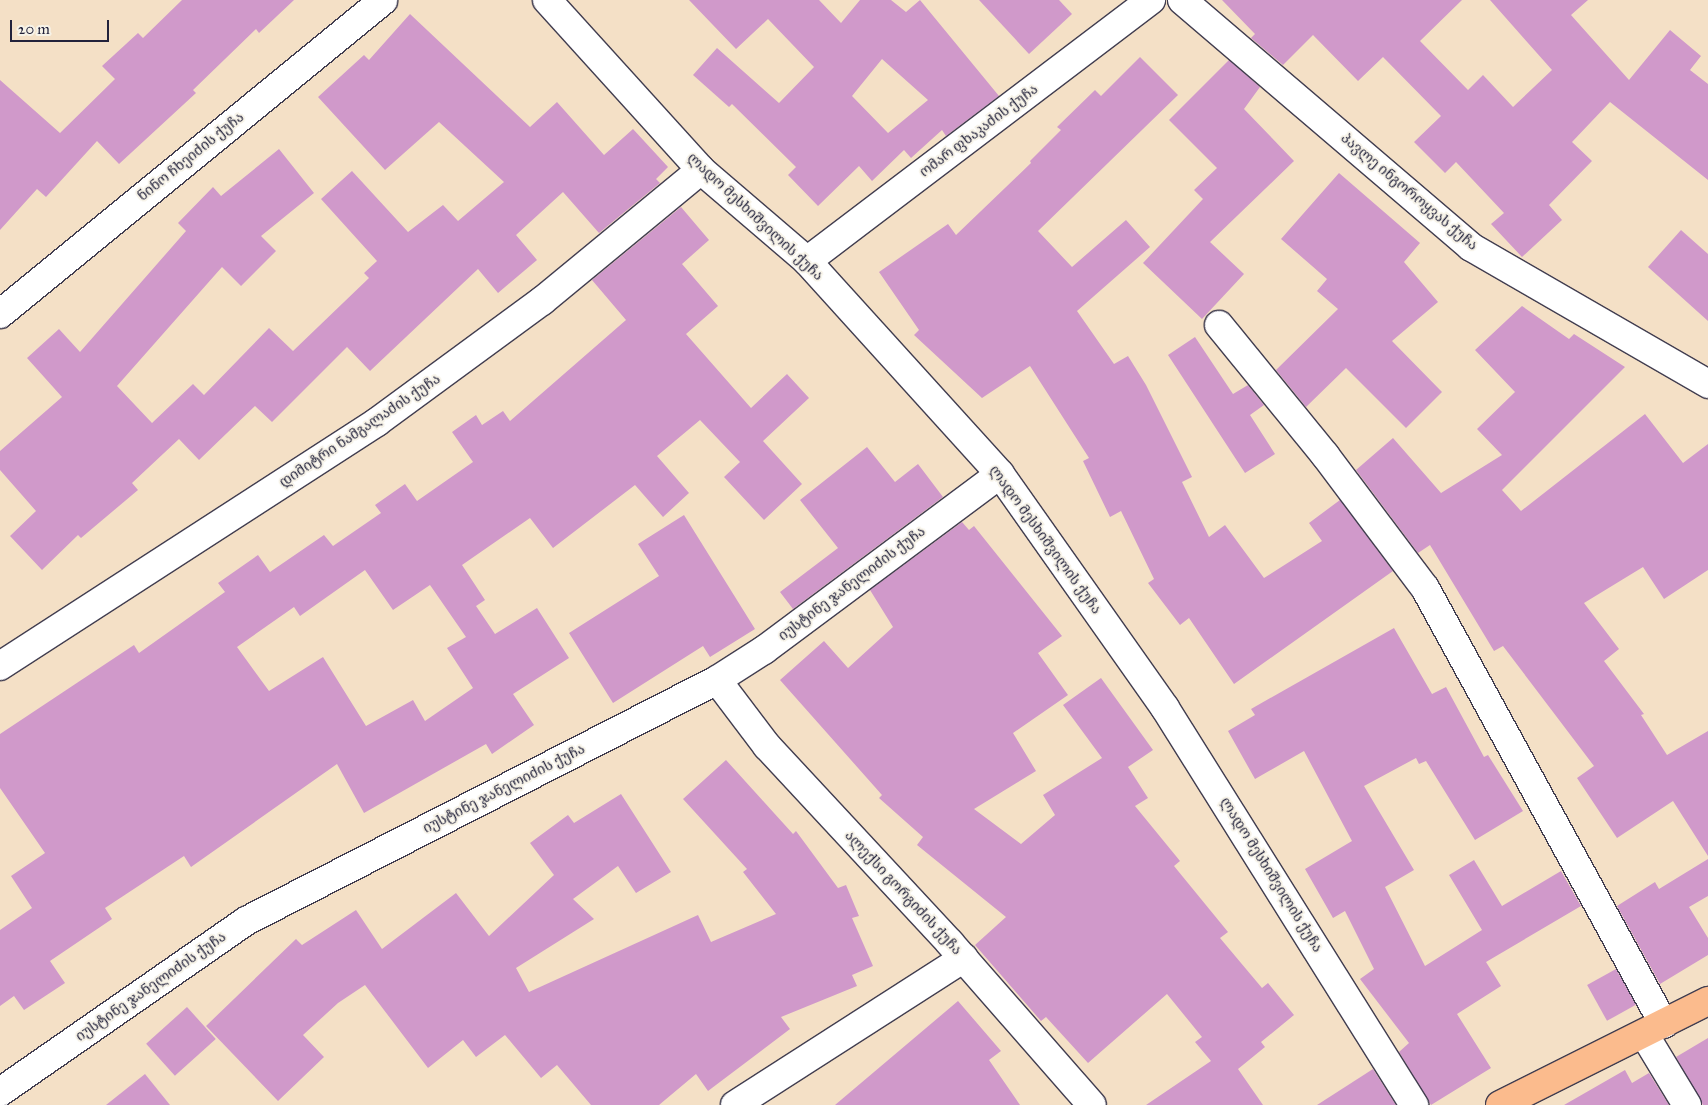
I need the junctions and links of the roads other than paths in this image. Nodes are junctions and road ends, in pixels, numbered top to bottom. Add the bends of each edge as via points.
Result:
1 (383, 0) edge
2 (547, 0) edge
3 (1151, 0) edge
4 (1182, 0) edge
5 (701, 170) junction
6 (807, 261) junction
7 (0, 314) edge
8 (1219, 325) dead end
9 (1708, 384) edge
10 (1000, 474) junction
11 (0, 666) edge
12 (717, 680) junction
13 (964, 958) junction
14 (1708, 1001) edge
15 (1654, 1029) junction
16 (0, 1092) edge
17 (735, 1105) edge
18 (1092, 1105) edge
19 (1414, 1105) edge
20 (1500, 1105) edge
21 (1687, 1105) edge

1 - 7 street, ნინო ჩხეიძის ქუჩა
2 - 5 street, ლადო მესხიშვილის ქუჩა
3 - 6 street, ომარ ფხაკაძის ქუჩა
4 - 9 street, პავლე ინგოროყვას ქუჩა via 1471,247
5 - 6 street, ლადო მესხიშვილის ქუჩა
5 - 11 street, დიმიტრი ნამგალაძის ქუჩა via 542,301 377,422
6 - 10 street, ლადო მესხიშვილის ქუჩა
8 - 15 street via 1326,455 1425,588
10 - 12 street, იუსტინე ჯანელიძის ქუჩა via 764,650
10 - 19 street, ლადო მესხიშვილის ქუჩა via 1165,708
12 - 13 street, ალექსი გორგიძის ქუჩა via 767,746
12 - 16 street, იუსტინე ჯანელიძის ქუჩა via 246,921
13 - 17 street
13 - 18 street, ალექსი გორგიძის ქუჩა
14 - 15 main road
15 - 20 main road
15 - 21 street

